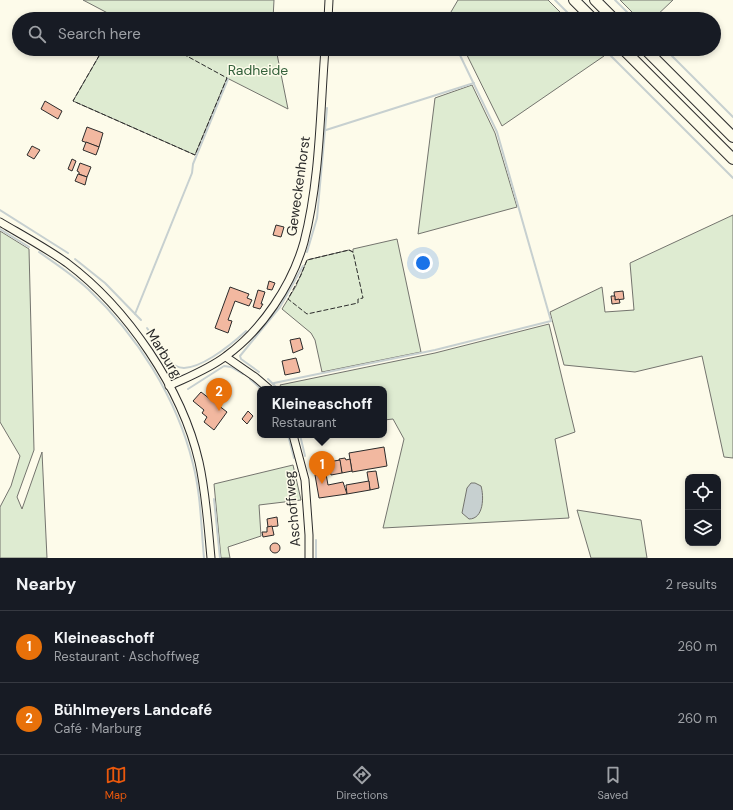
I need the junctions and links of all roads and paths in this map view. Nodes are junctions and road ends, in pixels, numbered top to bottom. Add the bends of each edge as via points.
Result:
1 (329, 0) edge
2 (574, 0) edge
3 (595, 0) edge
4 (328, 12) edge
5 (586, 12) edge
6 (607, 12) edge
7 (324, 56) edge
8 (630, 56) edge
9 (652, 56) edge
10 (733, 137) edge
11 (733, 159) edge
12 (0, 222) edge
13 (226, 357) junction
14 (169, 386) junction
15 (266, 386) edge
16 (294, 438) edge
17 (211, 558) edge
18 (309, 558) edge

1 - 4 street
2 - 5 highway
3 - 6 highway
7 - 13 street, Geweckenhorst via 315,178 303,244 277,300 259,325
8 - 11 highway
9 - 10 highway
12 - 14 street, Marburg via 67,263 111,303 150,354
13 - 14 street, Geweckenhorst
13 - 15 street via 256,376
14 - 17 street, Marburg via 188,426 199,461 206,500
16 - 18 street, Aschoffweg via 305,480 310,535

